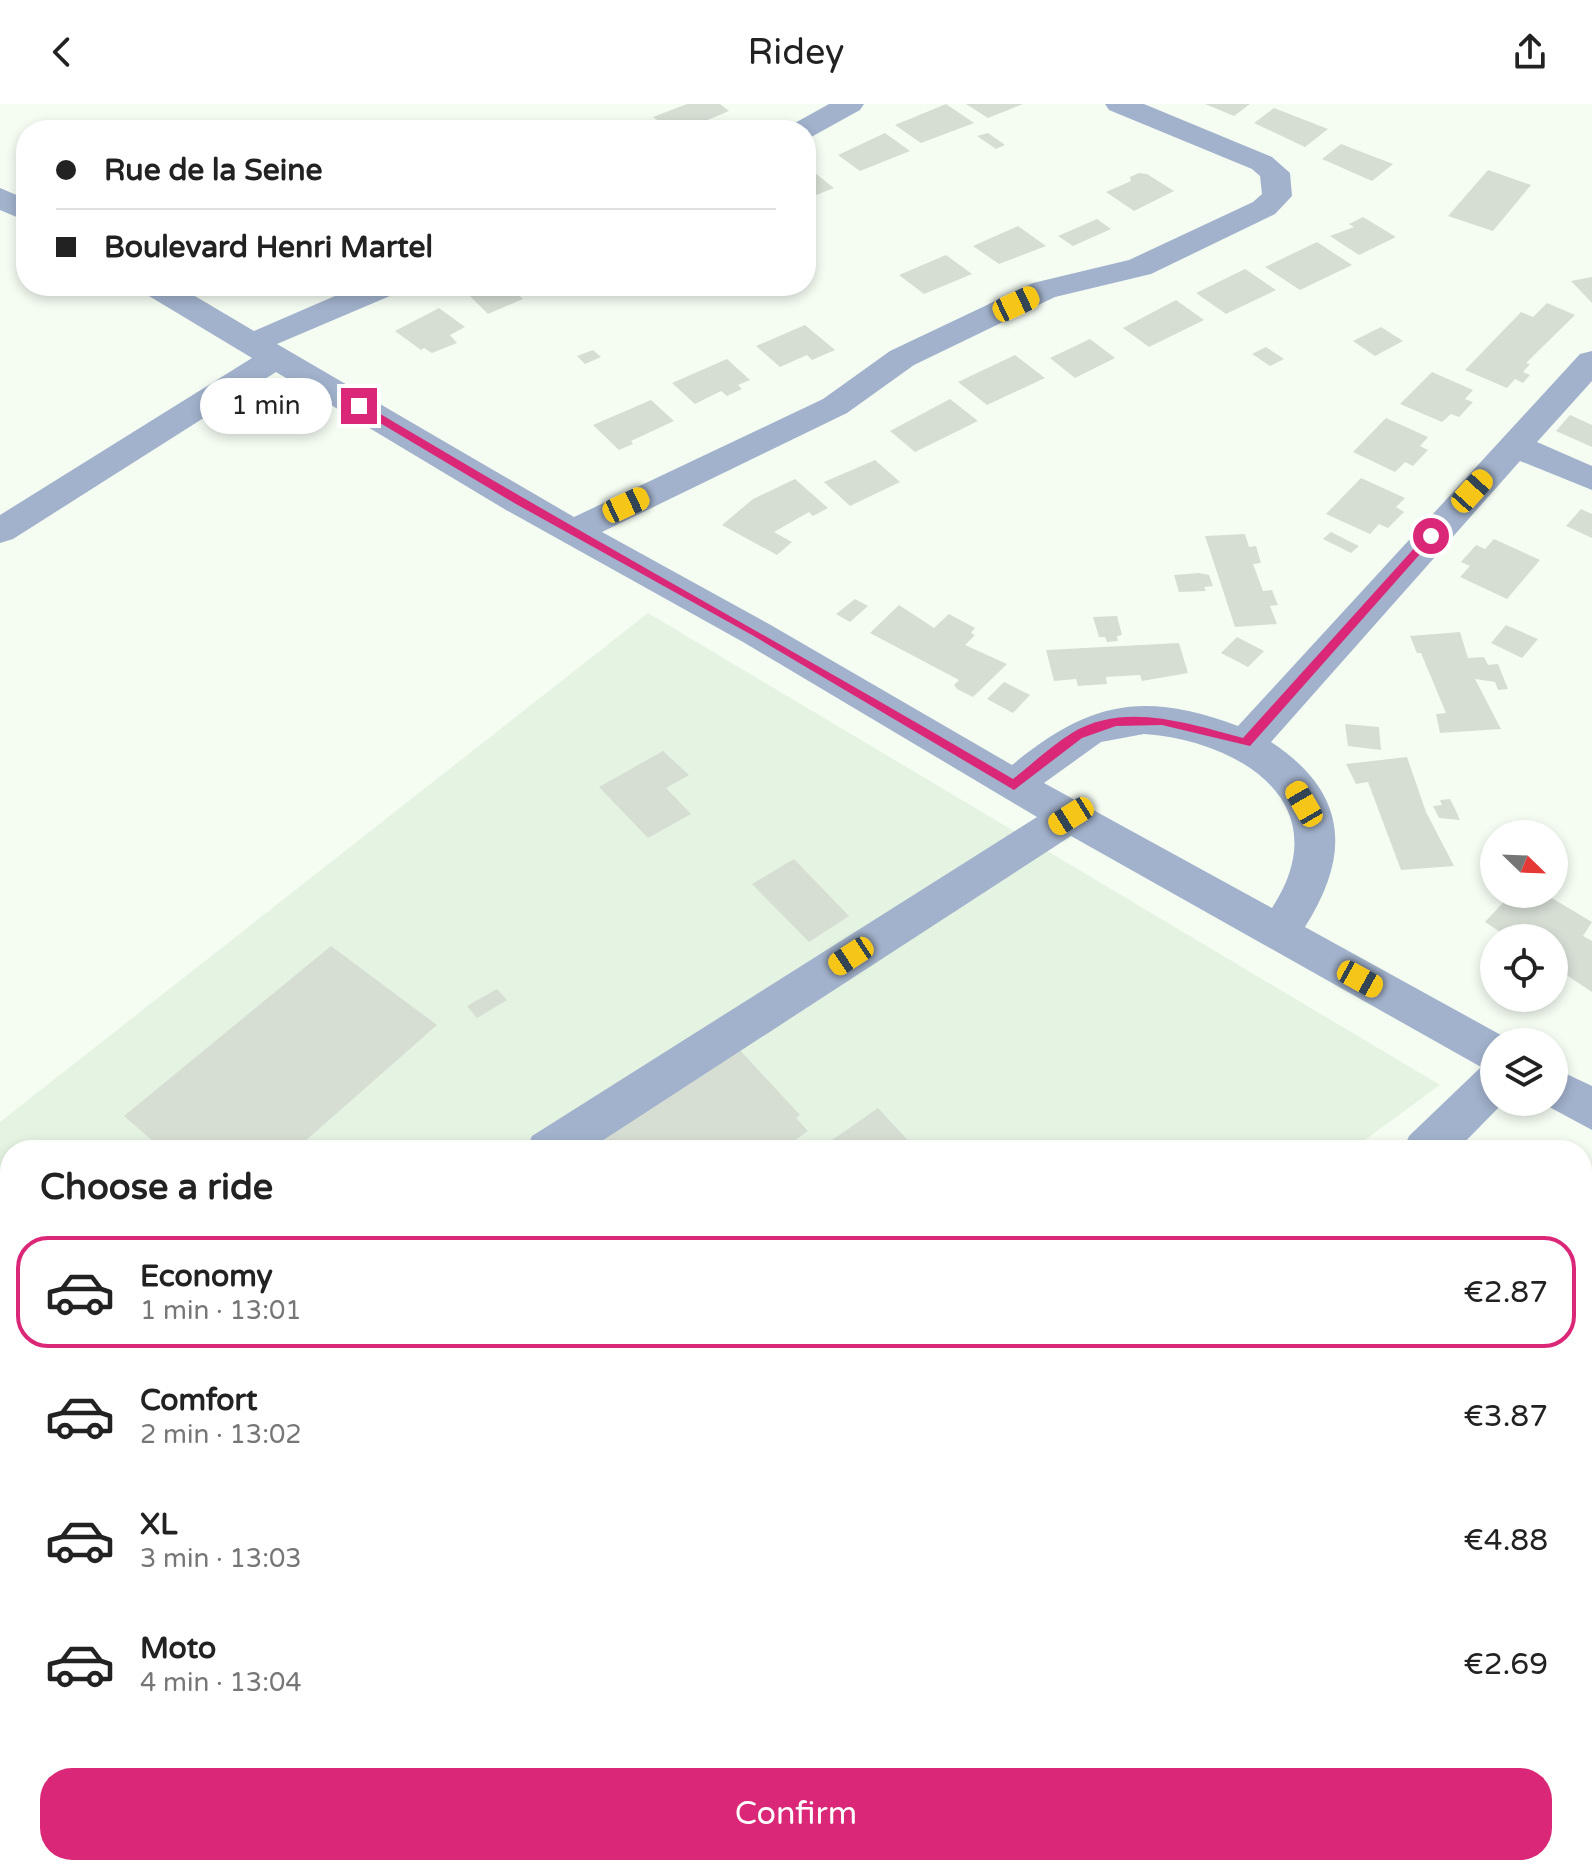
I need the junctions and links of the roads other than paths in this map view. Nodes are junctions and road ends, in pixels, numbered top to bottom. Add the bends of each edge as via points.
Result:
1 (850, 104) edge
2 (1119, 104) edge
3 (816, 123) edge
4 (172, 296) edge
5 (361, 296) edge
6 (267, 351) junction
7 (1592, 361) edge
8 (1513, 445) junction
9 (1592, 479) edge
10 (0, 531) edge
11 (577, 532) junction
12 (1246, 743) junction
13 (1014, 785) junction
14 (1071, 816) junction
15 (1278, 933) junction
16 (1480, 1045) edge
17 (1568, 1095) edge
18 (1480, 1096) edge
19 (1592, 1110) edge
20 (565, 1140) edge
21 (1436, 1140) edge

1 - 3 street
2 - 11 street via 1262,163 1275,173 1277,196 1264,208 1140,267 1044,290 902,358 835,406
4 - 6 street
5 - 6 street via 274,331
6 - 10 street
6 - 11 street
7 - 8 street
8 - 9 street
8 - 12 street
11 - 13 street
12 - 13 street via 1162,721 1116,722 1078,735
12 - 15 street via 1276,763 1315,822 1311,872 1301,902
13 - 14 street
14 - 15 street
14 - 20 street
15 - 16 street
17 - 19 street
18 - 21 street

